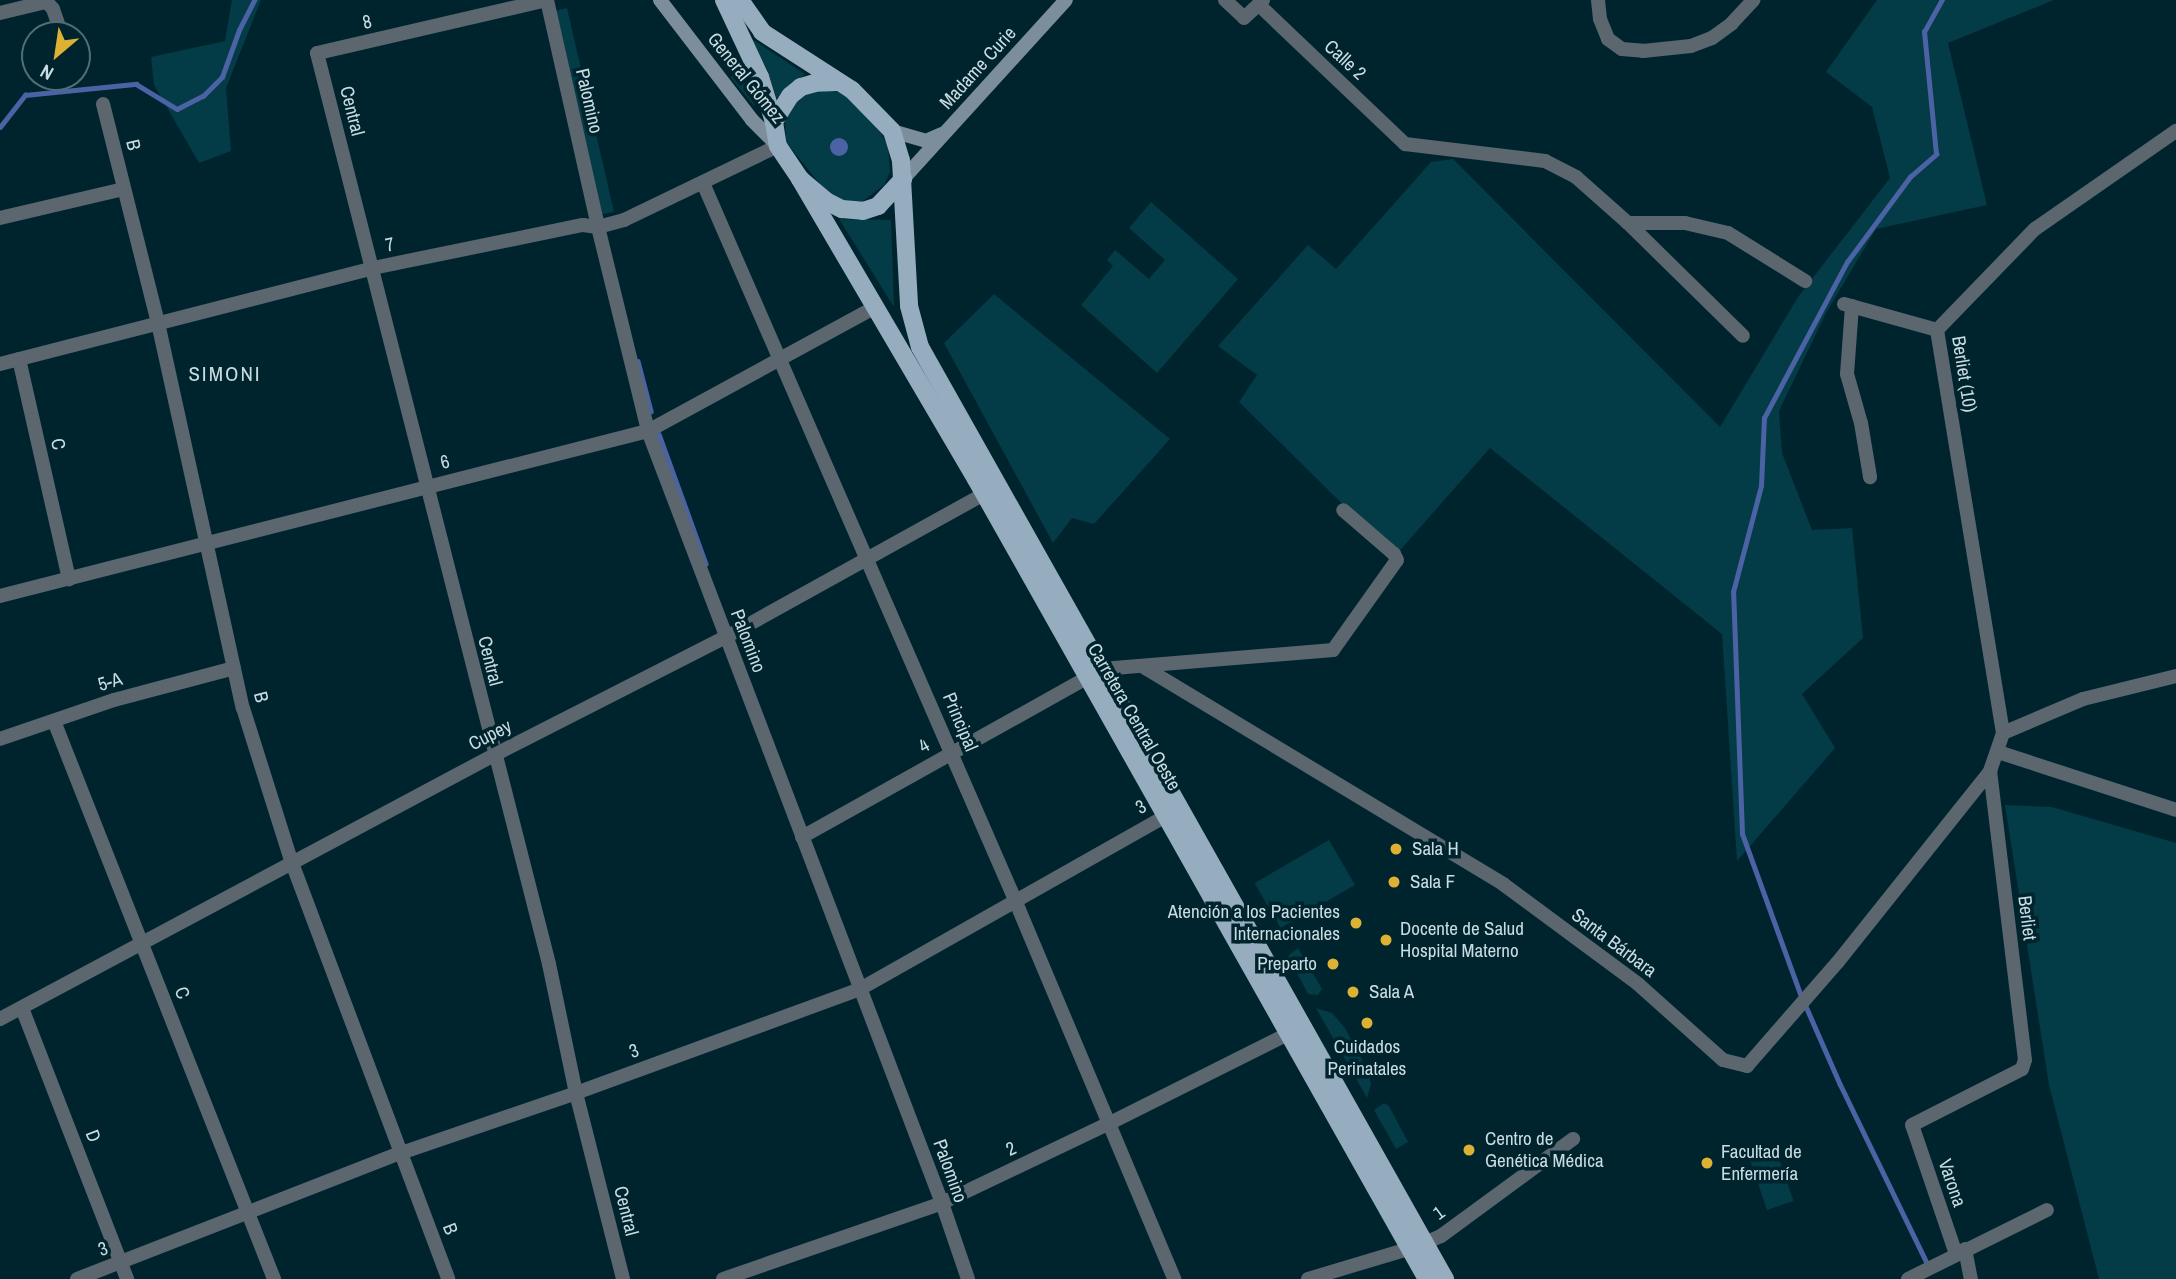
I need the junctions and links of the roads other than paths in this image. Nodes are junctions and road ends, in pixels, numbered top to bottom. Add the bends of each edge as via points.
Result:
1 (547, 0) edge
2 (660, 0) edge
3 (724, 0) edge
4 (740, 0) edge
5 (1066, 0) edge
6 (1225, 0) edge
7 (1598, 0) edge
8 (1753, 0) edge
9 (45, 1) edge
10 (1261, 2) edge
11 (0, 13) edge
12 (57, 21) edge
13 (317, 53) joint
14 (839, 82) junction
15 (103, 104) dead end
16 (774, 122) junction
17 (892, 131) junction
18 (2176, 131) edge
19 (947, 132) junction
20 (778, 146) junction
21 (800, 179) junction
22 (903, 179) junction
23 (703, 184) junction
24 (124, 189) junction
25 (863, 211) junction
26 (903, 213) junction
27 (0, 218) edge
28 (1628, 223) junction
29 (598, 227) junction
30 (373, 268) junction
31 (1805, 281) dead end
32 (875, 307) junction
33 (158, 323) junction
34 (1937, 330) junction
35 (1743, 336) dead end
36 (778, 358) junction
37 (19, 359) junction
38 (0, 364) edge
39 (648, 431) junction
40 (1870, 477) dead end
41 (426, 486) junction
42 (992, 490) junction
43 (1343, 510) dead end
44 (205, 544) junction
45 (869, 560) junction
46 (69, 579) junction
47 (0, 596) edge
48 (726, 637) junction
49 (1142, 666) junction
50 (234, 668) junction
51 (1094, 672) junction
52 (2176, 676) edge
53 (54, 721) junction
54 (2003, 733) junction
55 (0, 739) edge
56 (1998, 752) junction
57 (952, 753) junction
58 (494, 755) junction
59 (1990, 771) junction
60 (2176, 810) edge
61 (1173, 811) junction
62 (802, 836) junction
63 (292, 863) junction
64 (1015, 900) junction
65 (141, 943) junction
66 (860, 989) junction
67 (22, 1007) junction
68 (0, 1019) edge
69 (1296, 1030) junction
70 (576, 1093) junction
71 (1110, 1124) junction
72 (1912, 1125) joint
73 (1573, 1139) dead end
74 (401, 1153) junction
75 (942, 1203) junction
76 (2047, 1210) dead end
77 (250, 1213) junction
78 (1418, 1246) junction
79 (1961, 1252) junction
80 (121, 1263) junction
81 (77, 1279) edge
82 (127, 1279) edge
83 (274, 1279) edge
84 (448, 1279) edge
85 (623, 1279) edge
86 (723, 1279) edge
87 (968, 1279) edge
88 (1174, 1279) edge
89 (1308, 1279) edge
90 (1427, 1279) edge
91 (1445, 1279) edge
92 (1908, 1279) edge
93 (1971, 1279) edge

1 - 13 street, 8
1 - 29 street, Palomino
2 - 20 main road, General Gómez via 752,120
3 - 16 main road via 760,78
4 - 14 main road via 762,32
5 - 19 main road, Madame Curie
6 - 10 street via 1244,18
7 - 8 street via 1608,39 1622,49 1643,51 1691,46 1712,38
9 - 11 street
9 - 12 street
10 - 28 street, Calle 2 via 1405,144 1545,161 1576,177
13 - 30 street, Central
14 - 16 main road via 801,87
14 - 17 main road via 863,99
15 - 24 street, B
16 - 20 main road
17 - 19 main road, Madame Curie via 926,141
17 - 22 main road
18 - 34 street, Berliet (10) via 2035,229
19 - 22 main road, Madame Curie
20 - 21 main road
20 - 23 street, 7
21 - 25 main road via 826,201 842,209
21 - 32 main road, Carretera Central Oeste
22 - 25 main road via 878,206
22 - 26 main road, Carretera Central Oeste
23 - 29 street, 7
23 - 36 street, Principal
24 - 27 street
24 - 33 street, B
25 - 26 main road
26 - 42 main road, Carretera Central Oeste via 912,326
28 - 31 street via 1685,223 1728,233
28 - 35 street
29 - 30 street, 7 via 583,225
29 - 39 street, Palomino
30 - 33 street, 7
30 - 41 street, Central
32 - 36 street, 6
32 - 42 main road, Carretera Central Oeste
33 - 37 street, 7
33 - 44 street, B
34 - 40 street via 1847,305 1847,374
34 - 54 street, Berliet (10)
36 - 39 street, 6
36 - 45 street, Principal
37 - 38 street, 7
37 - 46 street, C
39 - 41 street, 6
39 - 48 street, Palomino
41 - 44 street, 6
41 - 58 street, Central
42 - 45 street, Cupey
42 - 51 main road, Carretera Central Oeste
43 - 49 street via 1397,561 1334,650
44 - 46 street, 6
44 - 50 street, B
45 - 48 street, Cupey
45 - 57 street, Principal
46 - 47 street, 6
48 - 58 street, Cupey
48 - 62 street, Palomino
49 - 51 street
49 - 59 street, Santa Bárbara via 1503,884 1638,984 1723,1060 1747,1066
50 - 53 street, 5-A
50 - 63 street, B
51 - 57 street, 4
51 - 61 main road, Carretera Central Oeste
52 - 54 street via 2083,699
53 - 55 street, 5-A
53 - 65 street, C
54 - 56 street, Santa Bárbara
56 - 59 street, Santa Bárbara
56 - 60 street
57 - 62 street, 4
57 - 64 street, Principal
58 - 63 street, Cupey
58 - 70 street, Central
59 - 72 street, Berliet via 2025,1060 2022,1069
61 - 64 street, 3
61 - 69 main road, Carretera Central Oeste
62 - 66 street, Palomino
63 - 65 street, Cupey
63 - 74 street, B
64 - 66 street, 3
64 - 71 street, Principal
65 - 67 street, Cupey
65 - 77 street, C
66 - 70 street, 3
66 - 75 street, Palomino
67 - 68 street, Cupey
67 - 80 street, D
69 - 71 street, 2
69 - 78 main road, Carretera Central Oeste
70 - 74 street, 3
70 - 85 street, Central
71 - 75 street, 2
71 - 88 street, Principal
72 - 79 street, Varona
73 - 78 street, 1 via 1441,1236
74 - 77 street, 3
74 - 84 street, B
75 - 86 street, 2
75 - 87 street, Palomino
76 - 79 street
77 - 80 street, 3
77 - 83 street, C
78 - 89 street, 1
78 - 90 main road, Carretera Central Oeste
78 - 91 main road, Carretera Central Oeste
79 - 92 street
79 - 93 street, Varona
80 - 81 street, 3
80 - 82 street, D

